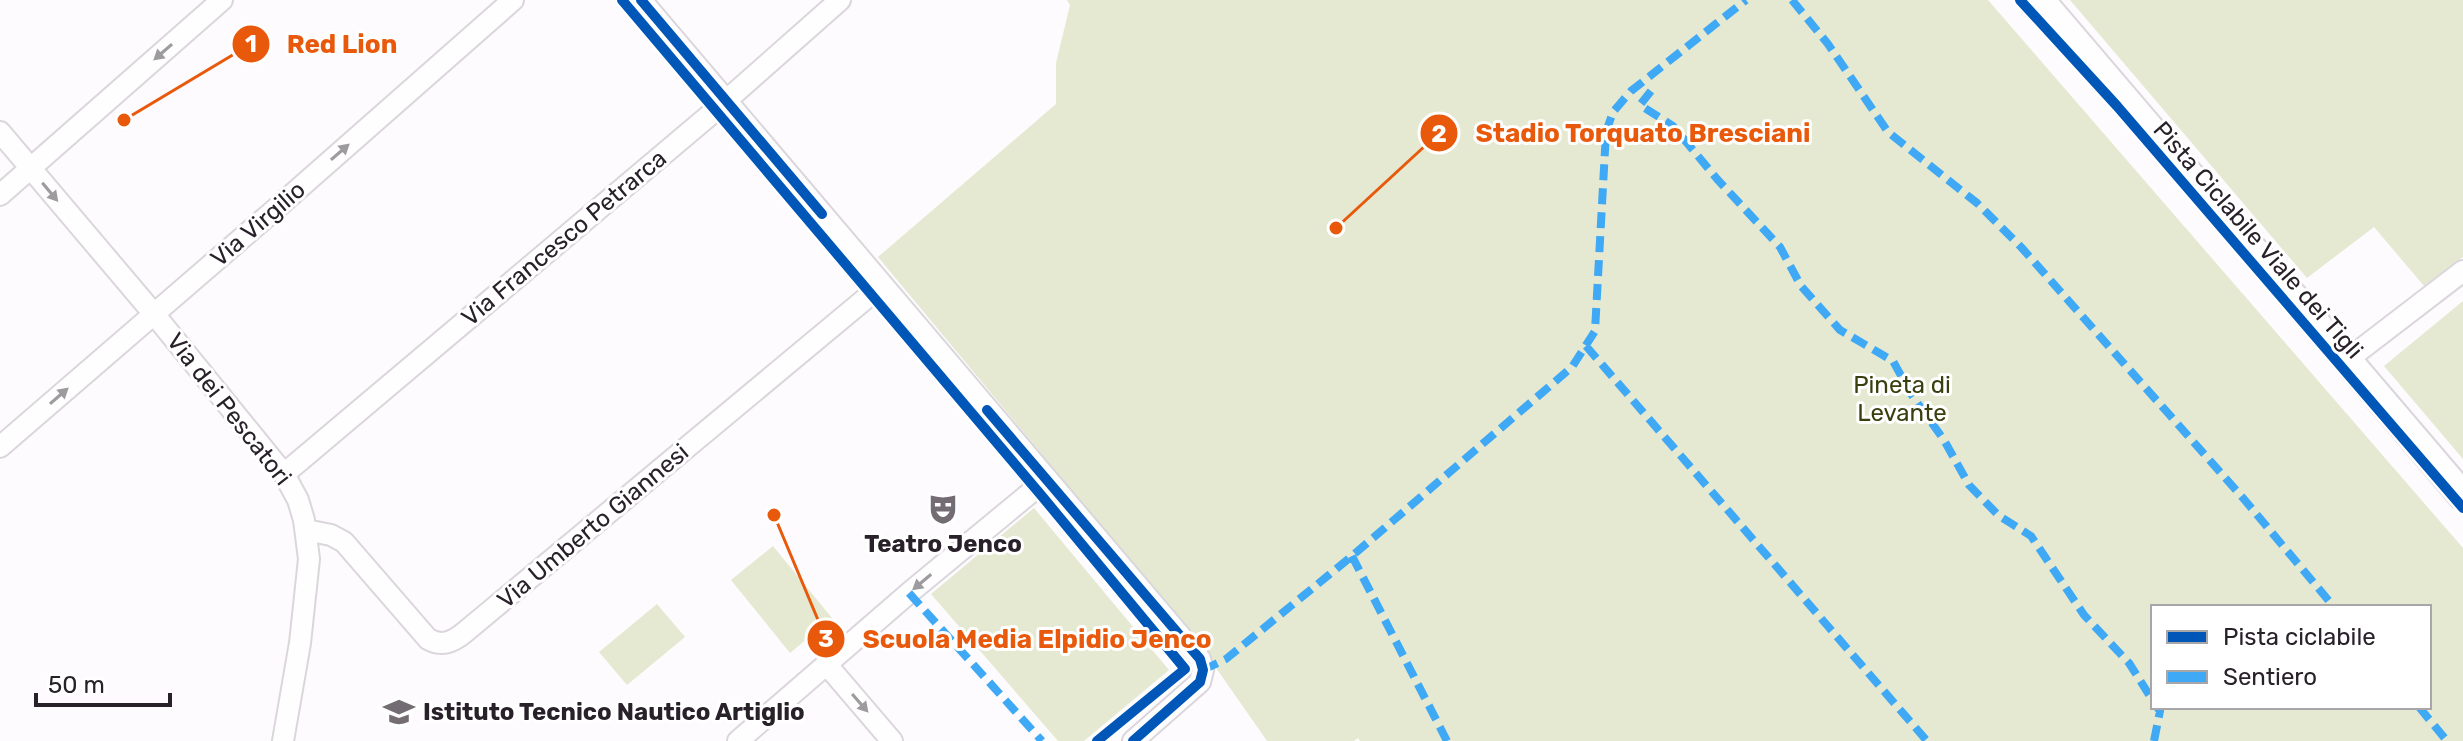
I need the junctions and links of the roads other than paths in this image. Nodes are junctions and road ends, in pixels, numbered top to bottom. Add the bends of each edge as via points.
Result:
1 (222, 0) edge
2 (513, 0) edge
3 (641, 0) edge
4 (840, 0) edge
5 (2040, 0) edge
6 (726, 99) junction
7 (0, 132) edge
8 (30, 169) junction
9 (0, 195) edge
10 (2463, 271) edge
11 (882, 285) junction
12 (154, 314) junction
13 (2347, 360) junction
14 (0, 447) edge
15 (284, 474) junction
16 (1047, 479) junction
17 (2463, 496) edge
18 (306, 530) junction
19 (827, 665) junction
20 (283, 741) edge
21 (738, 741) edge
22 (892, 741) edge
23 (1133, 741) edge

1 -> 8 street
12 -> 2 street, Via Virgilio
3 - 6 street
4 - 6 street, Via Francesco Petrarca
5 - 13 street
6 - 11 street
6 - 15 street, Via Francesco Petrarca
7 - 8 street, Via dei Pescatori
8 - 9 street
8 -> 12 street, Via dei Pescatori
10 - 13 street
11 - 16 street
11 - 18 street, Via Umberto Giannesi via 451,642 428,639 344,542
14 -> 12 street, Via Virgilio
12 - 15 street, Via dei Pescatori
13 - 17 street
15 - 18 street, Via dei Pescatori
16 -> 19 street
16 - 23 street via 1195,651 1203,670 1200,682
18 - 20 street, Via dei Pescatori via 307,583
19 - 21 street
19 -> 22 street

